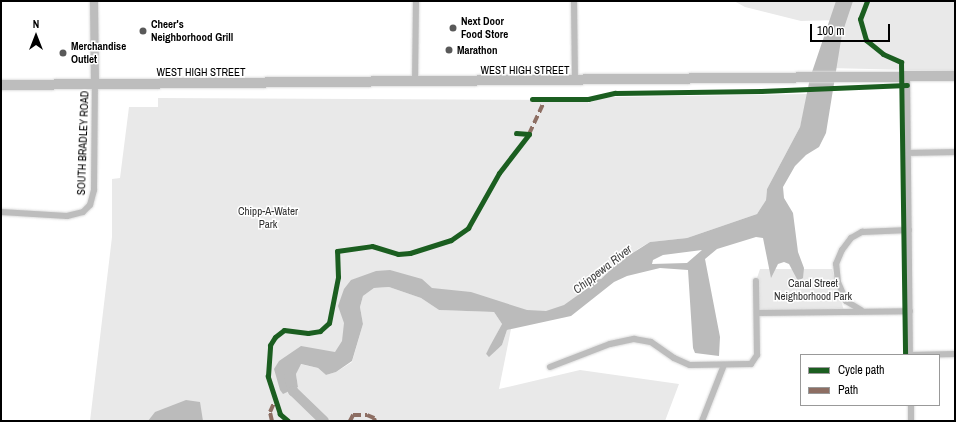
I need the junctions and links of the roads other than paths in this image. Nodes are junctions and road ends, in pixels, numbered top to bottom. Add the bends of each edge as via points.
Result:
1 (94, 1) edge
2 (416, 1) edge
3 (574, 1) edge
4 (907, 76) junction
5 (955, 76) edge
6 (575, 81) junction
7 (415, 82) junction
8 (95, 84) junction
9 (1, 85) edge
10 (955, 152) edge
11 (908, 153) junction
12 (1, 212) edge
13 (909, 230) junction
14 (756, 281) dead end
15 (864, 311) junction
16 (910, 311) junction
17 (757, 313) junction
18 (910, 354) edge
19 (940, 354) edge
20 (955, 354) edge
21 (724, 365) junction
22 (550, 367) dead end
23 (911, 406) edge
24 (702, 421) edge
25 (911, 421) edge

1 - 8 street
2 - 7 street
3 - 6 street
4 - 5 main road, WEST HIGH STREET
4 - 6 main road, WEST HIGH STREET
4 - 11 street
6 - 7 main road, WEST HIGH STREET
7 - 8 main road, WEST HIGH STREET
8 - 9 main road, WEST HIGH STREET
8 - 12 street, SOUTH BRADLEY ROAD via 94,190 90,205 83,212 67,216
10 - 11 street
11 - 13 street
13 - 15 street via 862,232 851,238 842,250 836,270 839,286 849,303
13 - 16 street
14 - 17 street
15 - 16 street
15 - 17 street
16 - 18 street
17 - 21 street via 756,360 749,365
19 - 20 street
21 - 22 street via 686,364 654,344 634,339 610,344
21 - 24 street
23 - 25 street

